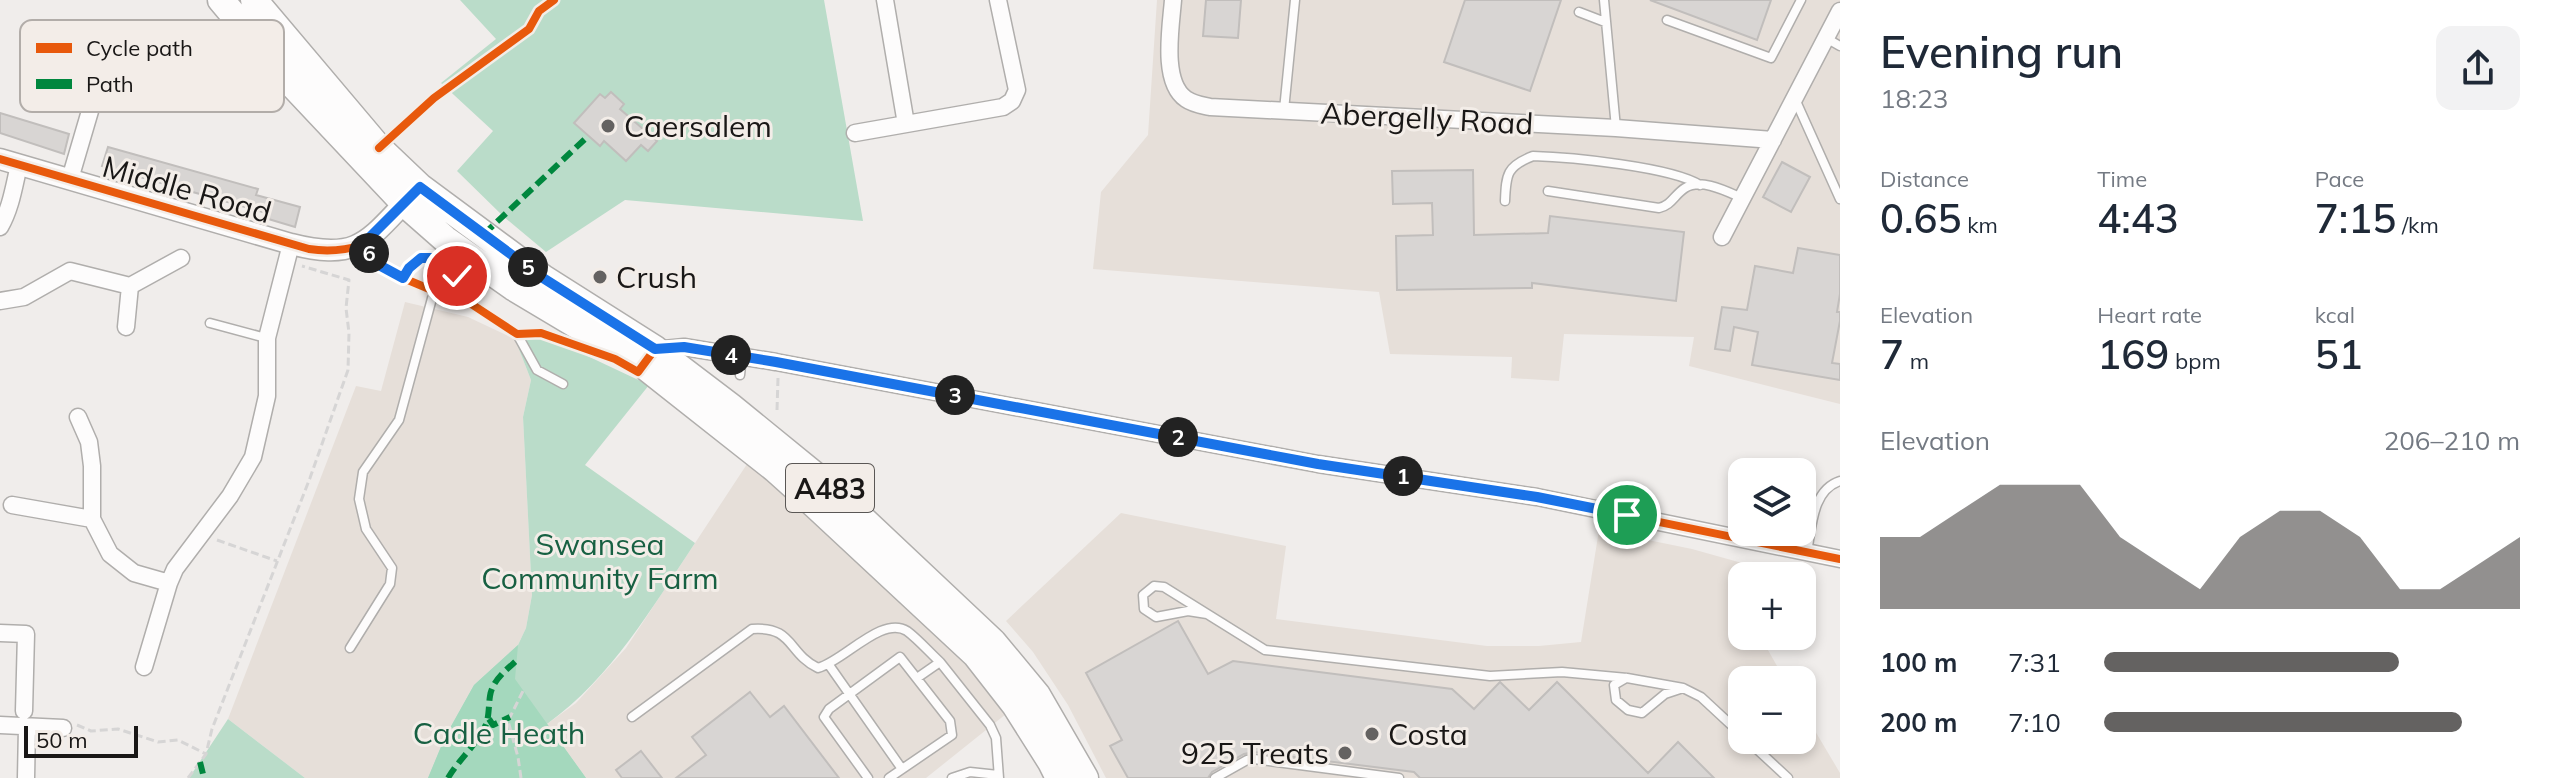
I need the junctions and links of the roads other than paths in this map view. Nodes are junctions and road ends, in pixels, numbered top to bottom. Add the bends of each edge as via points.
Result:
1 (221, 0) edge
2 (254, 0) edge
3 (885, 0) edge
4 (998, 0) edge
5 (1173, 0) edge
6 (1295, 0) edge
7 (1604, 0) edge
8 (1801, 0) edge
9 (1840, 11) edge
10 (1579, 12) dead end
11 (238, 20) edge
12 (271, 20) edge
13 (1667, 20) dead end
14 (1605, 22) junction
15 (284, 36) edge
16 (1833, 42) edge
17 (284, 75) edge
18 (1795, 98) junction
19 (1284, 111) junction
20 (90, 112) edge
21 (906, 124) junction
22 (1616, 128) junction
23 (855, 133) dead end
24 (1773, 140) junction
25 (10, 162) edge
26 (70, 179) junction
27 (1700, 185) junction
28 (1548, 191) dead end
29 (412, 195) junction
30 (1743, 198) junction
31 (1840, 199) edge
32 (1505, 201) dead end
33 (0, 227) edge
34 (1722, 237) dead end
35 (362, 245) junction
36 (289, 253) junction
37 (181, 258) dead end
38 (403, 278) junction
39 (130, 286) junction
40 (434, 291) junction
41 (453, 292) junction
42 (0, 301) edge
43 (210, 323) dead end
44 (126, 327) dead end
45 (267, 338) junction
46 (648, 356) junction
47 (742, 357) junction
48 (740, 375) dead end
49 (563, 384) dead end
50 (78, 417) dead end
51 (1840, 481) edge
52 (12, 505) dead end
53 (92, 519) junction
54 (1807, 552) junction
55 (1840, 559) edge
56 (169, 583) junction
57 (1207, 614) junction
58 (0, 633) edge
59 (350, 648) dead end
60 (940, 662) junction
61 (829, 665) junction
62 (144, 667) dead end
63 (917, 678) junction
64 (1627, 678) junction
65 (1683, 688) junction
66 (850, 694) junction
67 (632, 717) dead end
68 (25, 719) junction
69 (1728, 722) edge
70 (0, 725) edge
71 (63, 728) road end
72 (1762, 754) edge
73 (902, 769) junction
74 (999, 777) edge
75 (26, 778) edge
76 (868, 778) edge
77 (889, 778) edge
78 (952, 778) edge
79 (1059, 778) edge
80 (1085, 778) edge
81 (1215, 778) edge
82 (1399, 778) edge
83 (1788, 778) edge

1 - 11 main road, A483
2 - 12 main road, A483
3 - 21 street
4 - 21 street via 1017,90 1012,101
5 - 19 street, Abergelly Road via 1171,72 1179,93 1210,107
6 - 19 lane
7 - 14 lane
8 - 13 lane via 1771,58
9 - 16 street
10 - 14 lane
14 - 22 lane
15 - 29 main road, A483
16 - 18 street
17 - 29 main road, A483
18 - 24 street
18 - 31 lane
19 - 22 street, Abergelly Road
20 - 26 street
21 - 23 street
22 - 24 street, Abergelly Road
24 - 30 street
25 - 26 street, Middle Road
25 - 33 street via 12,197
26 - 36 street, Middle Road
27 - 28 lane via 1686,187 1659,208
27 - 30 lane
27 - 32 lane via 1680,175 1533,156 1511,169
29 - 35 street
29 - 46 main road, A483 via 543,278
30 - 34 street
35 - 36 street, Middle Road
35 - 38 lane via 379,265
36 - 45 street
37 - 39 street
38 - 40 lane
38 - 41 lane via 421,258 434,258 457,276 460,285
39 - 42 street via 70,271 24,297
39 - 44 street
40 - 41 lane
40 - 59 lane via 399,420 363,472 359,499 366,529 392,568 390,584
41 - 49 lane via 517,334 537,370
43 - 45 lane
45 - 56 street via 267,396 253,457
46 - 47 street via 684,347
46 - 79 main road, A483 via 976,655 1015,705
46 - 80 main road, A483 via 730,406 822,481 993,642 1037,695
47 - 48 lane
47 - 54 street via 1318,464 1537,497
50 - 53 street via 92,466
51 - 54 lane via 1819,498
52 - 53 street
53 - 56 street via 110,554 134,573
54 - 55 street
56 - 62 street
57 - 57 lane via 1164,587 1154,586 1143,595 1144,609 1156,617 1188,611
57 - 64 lane via 1265,650 1490,676 1562,672
58 - 68 street via 26,634
60 - 61 lane via 908,632 885,627
60 - 63 lane
60 - 74 lane via 990,725
61 - 66 lane
61 - 67 lane via 806,663 780,632 752,629
63 - 66 lane via 900,657
63 - 73 lane via 950,721 952,735
64 - 65 lane
64 - 65 lane via 1614,685 1616,700 1642,713 1665,694
65 - 69 lane
66 - 73 lane
66 - 76 lane via 824,717
68 - 70 street
68 - 71 street
68 - 75 street
72 - 83 lane
73 - 77 lane
74 - 78 lane via 970,772
81 - 82 lane via 1254,759

